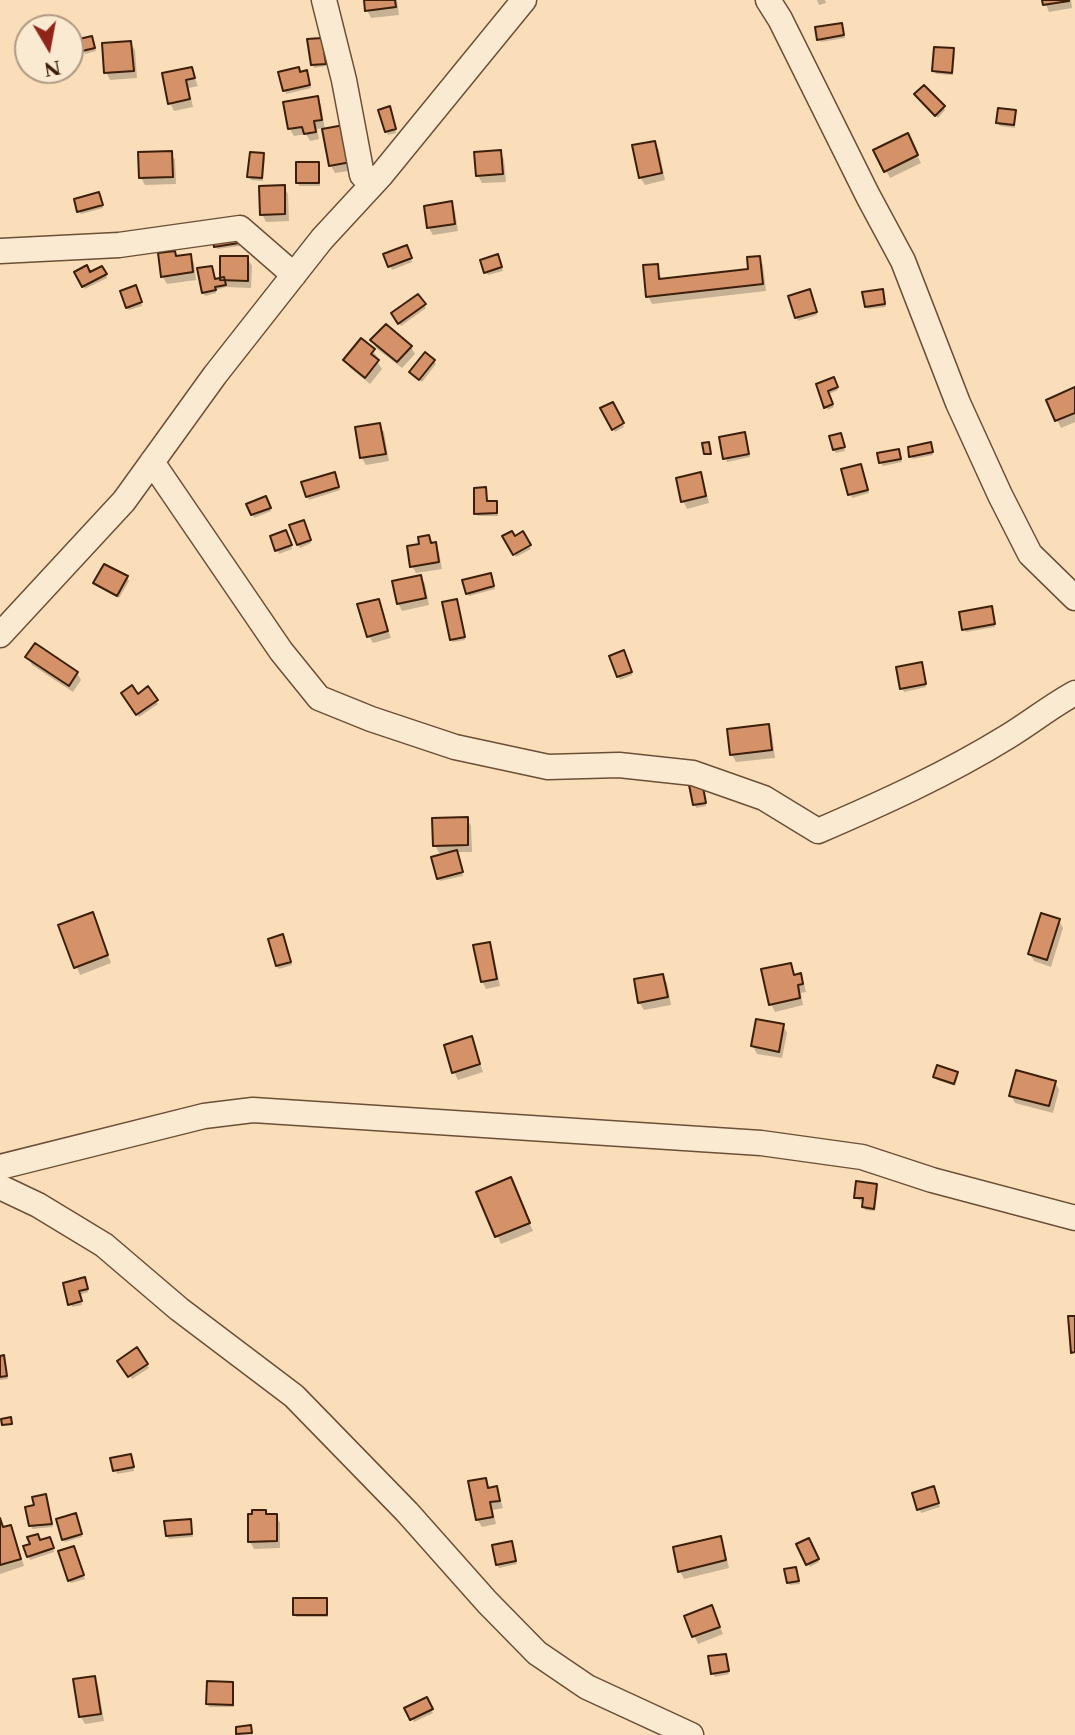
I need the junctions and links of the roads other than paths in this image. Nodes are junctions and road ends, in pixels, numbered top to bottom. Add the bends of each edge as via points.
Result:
1 (324, 0) edge
2 (524, 0) edge
3 (768, 0) edge
4 (382, 174) junction
5 (0, 251) edge
6 (293, 275) junction
7 (152, 462) junction
8 (1075, 598) edge
9 (0, 635) edge
10 (1075, 693) edge
11 (0, 1167) edge
12 (0, 1187) edge
13 (1075, 1219) edge
14 (691, 1735) edge

1 - 4 street via 362,175 368,180
2 - 4 street
3 - 8 street via 903,261 958,403 1018,531 1030,554
4 - 6 street
5 - 6 street via 119,245 240,228
6 - 7 street
7 - 9 street via 124,501
7 - 10 street via 281,651 319,698 455,747 548,767 619,765 693,773 764,798 818,831 894,799 1008,737
11 - 13 street via 204,1116 253,1110 761,1143 862,1157
12 - 14 street via 104,1245 179,1310 294,1396 537,1653 587,1687

